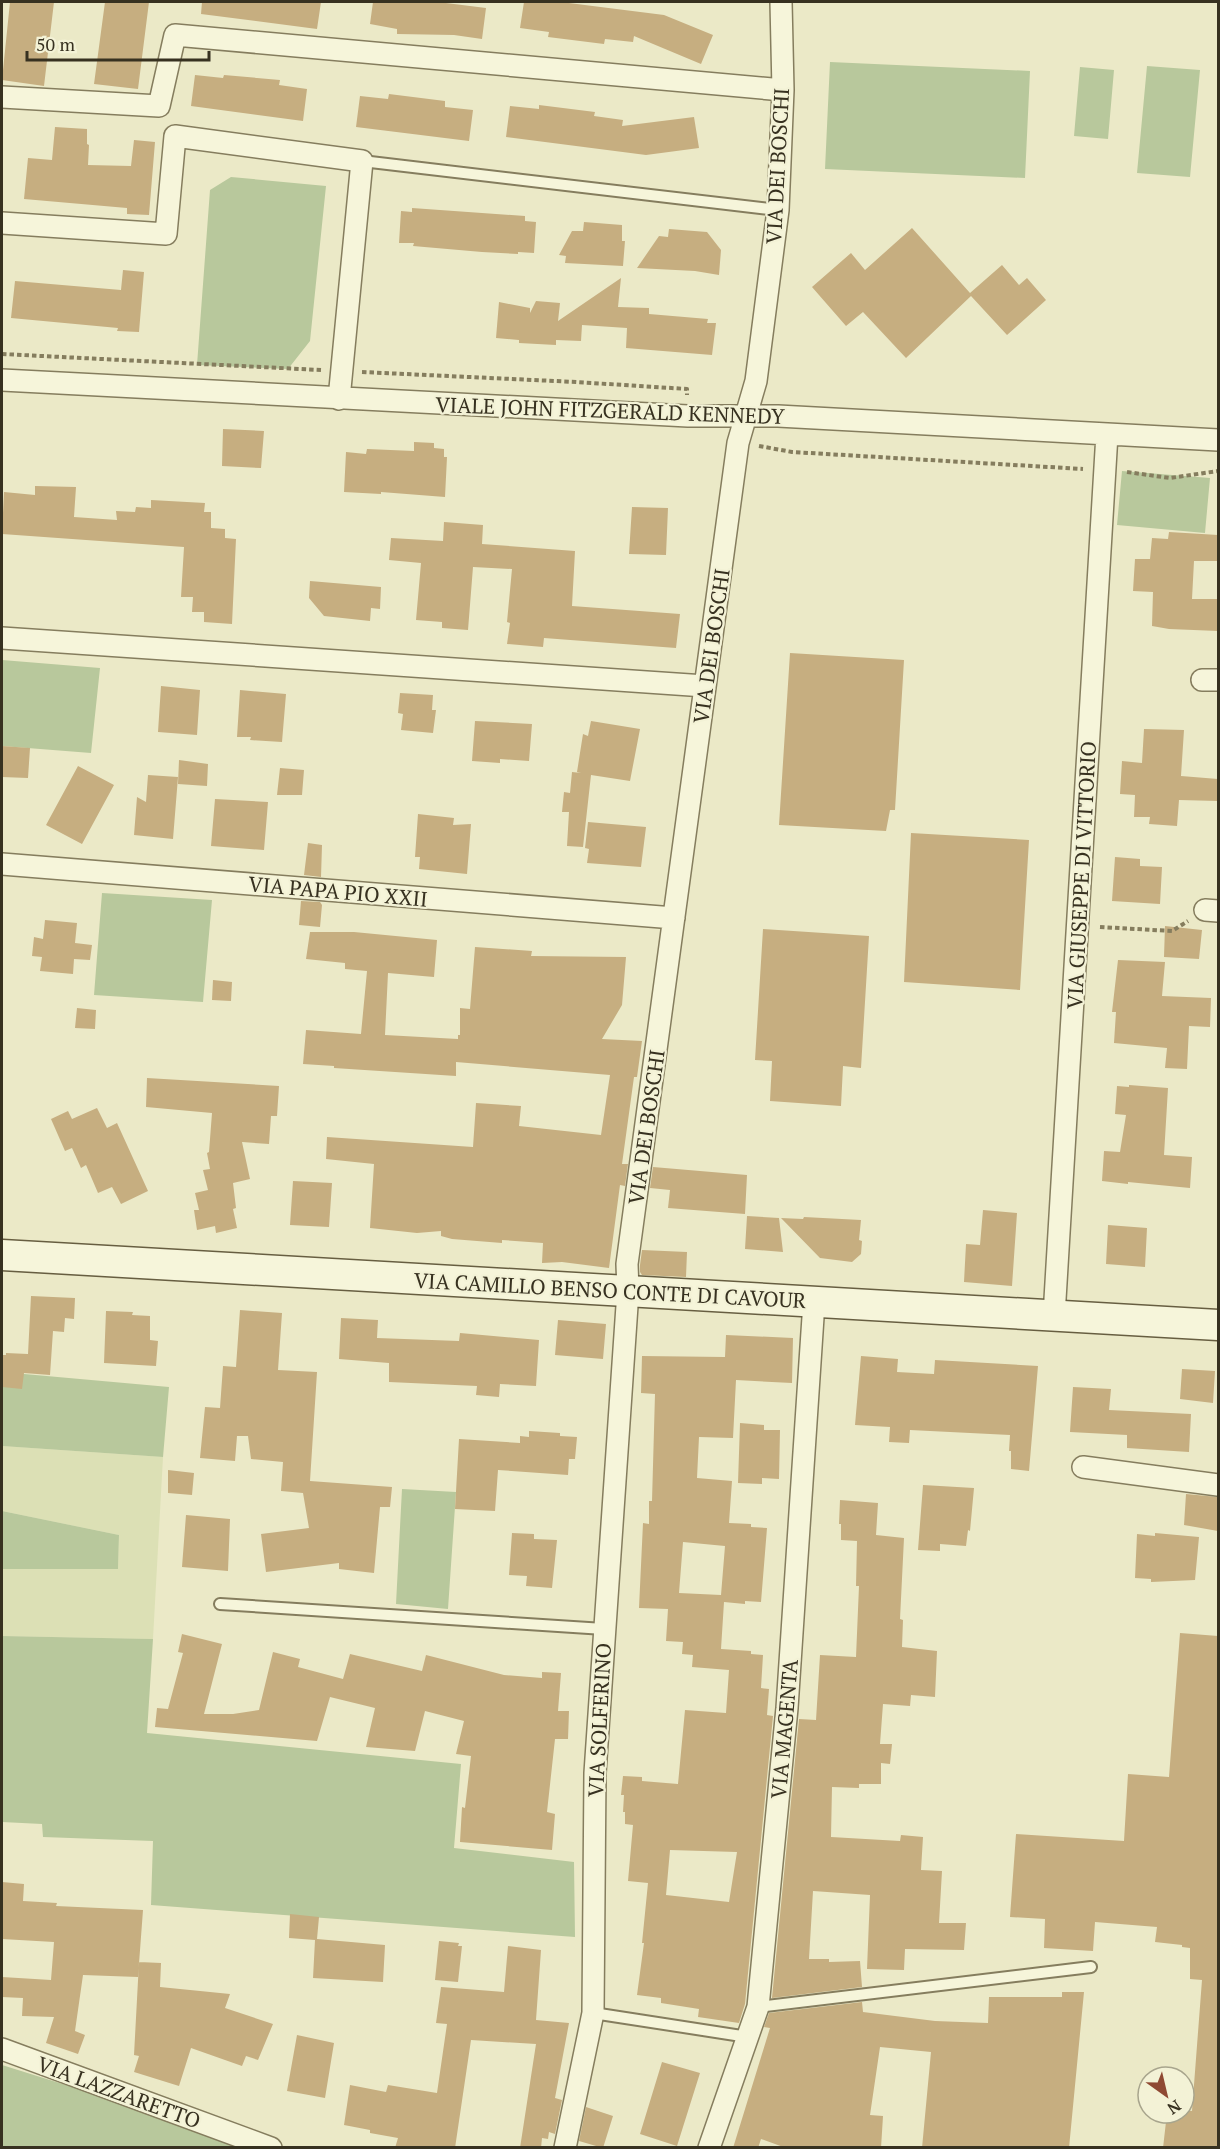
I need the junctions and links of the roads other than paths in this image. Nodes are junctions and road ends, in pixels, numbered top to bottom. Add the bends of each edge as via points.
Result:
1 (781, 2) edge
2 (783, 90) junction
3 (2, 97) edge
4 (363, 161) junction
5 (778, 210) junction
6 (2, 223) edge
7 (2, 380) edge
8 (339, 399) junction
9 (746, 416) junction
10 (1107, 434) junction
11 (1218, 440) edge
12 (2, 638) edge
13 (705, 686) junction
14 (2, 864) edge
15 (674, 918) junction
16 (2, 1255) edge
17 (628, 1291) junction
18 (814, 1302) junction
19 (1054, 1316) junction
20 (1218, 1325) edge
21 (1083, 1467) dead end
22 (1218, 1485) edge
23 (220, 1604) dead end
24 (604, 1629) junction
25 (1091, 1967) dead end
26 (758, 2007) junction
27 (592, 2013) junction
28 (748, 2037) junction
29 (2, 2049) edge
30 (271, 2148) edge
31 (565, 2148) edge
32 (709, 2148) edge

1 - 2 street, VIA DEI BOSCHI
2 - 3 street via 175,35 159,106
2 - 5 street, VIA DEI BOSCHI
4 - 5 lane
4 - 6 street via 175,136 166,234
4 - 8 street
5 - 9 street, VIA DEI BOSCHI via 756,381
7 - 8 street, VIALE JOHN FITZGERALD KENNEDY
8 - 9 street, VIALE JOHN FITZGERALD KENNEDY via 688,417
9 - 10 street, VIALE JOHN FITZGERALD KENNEDY
9 - 13 street, VIA DEI BOSCHI via 738,443
10 - 11 street, VIALE JOHN FITZGERALD KENNEDY
10 - 19 street, VIA GIUSEPPE DI VITTORIO
12 - 13 street
13 - 15 street, VIA DEI BOSCHI
14 - 15 street, VIA PAPA PIO XXII
15 - 17 street, VIA DEI BOSCHI via 627,1264
16 - 17 street, VIA CAMILLO BENSO CONTE DI CAVOUR
17 - 18 street, VIA CAMILLO BENSO CONTE DI CAVOUR
17 - 24 street, VIA SOLFERINO
18 - 19 street, VIA CAMILLO BENSO CONTE DI CAVOUR
18 - 26 street, VIA MAGENTA via 787,1708
19 - 20 street, VIA CAMILLO BENSO CONTE DI CAVOUR
21 - 22 street
23 - 24 lane
24 - 27 street, VIA SOLFERINO via 595,1773
25 - 26 lane
26 - 28 street, VIA MAGENTA
27 - 28 lane
27 - 31 street, VIA SOLFERINO
28 - 32 street, VIA MAGENTA
29 - 30 street, VIA LAZZARETTO

